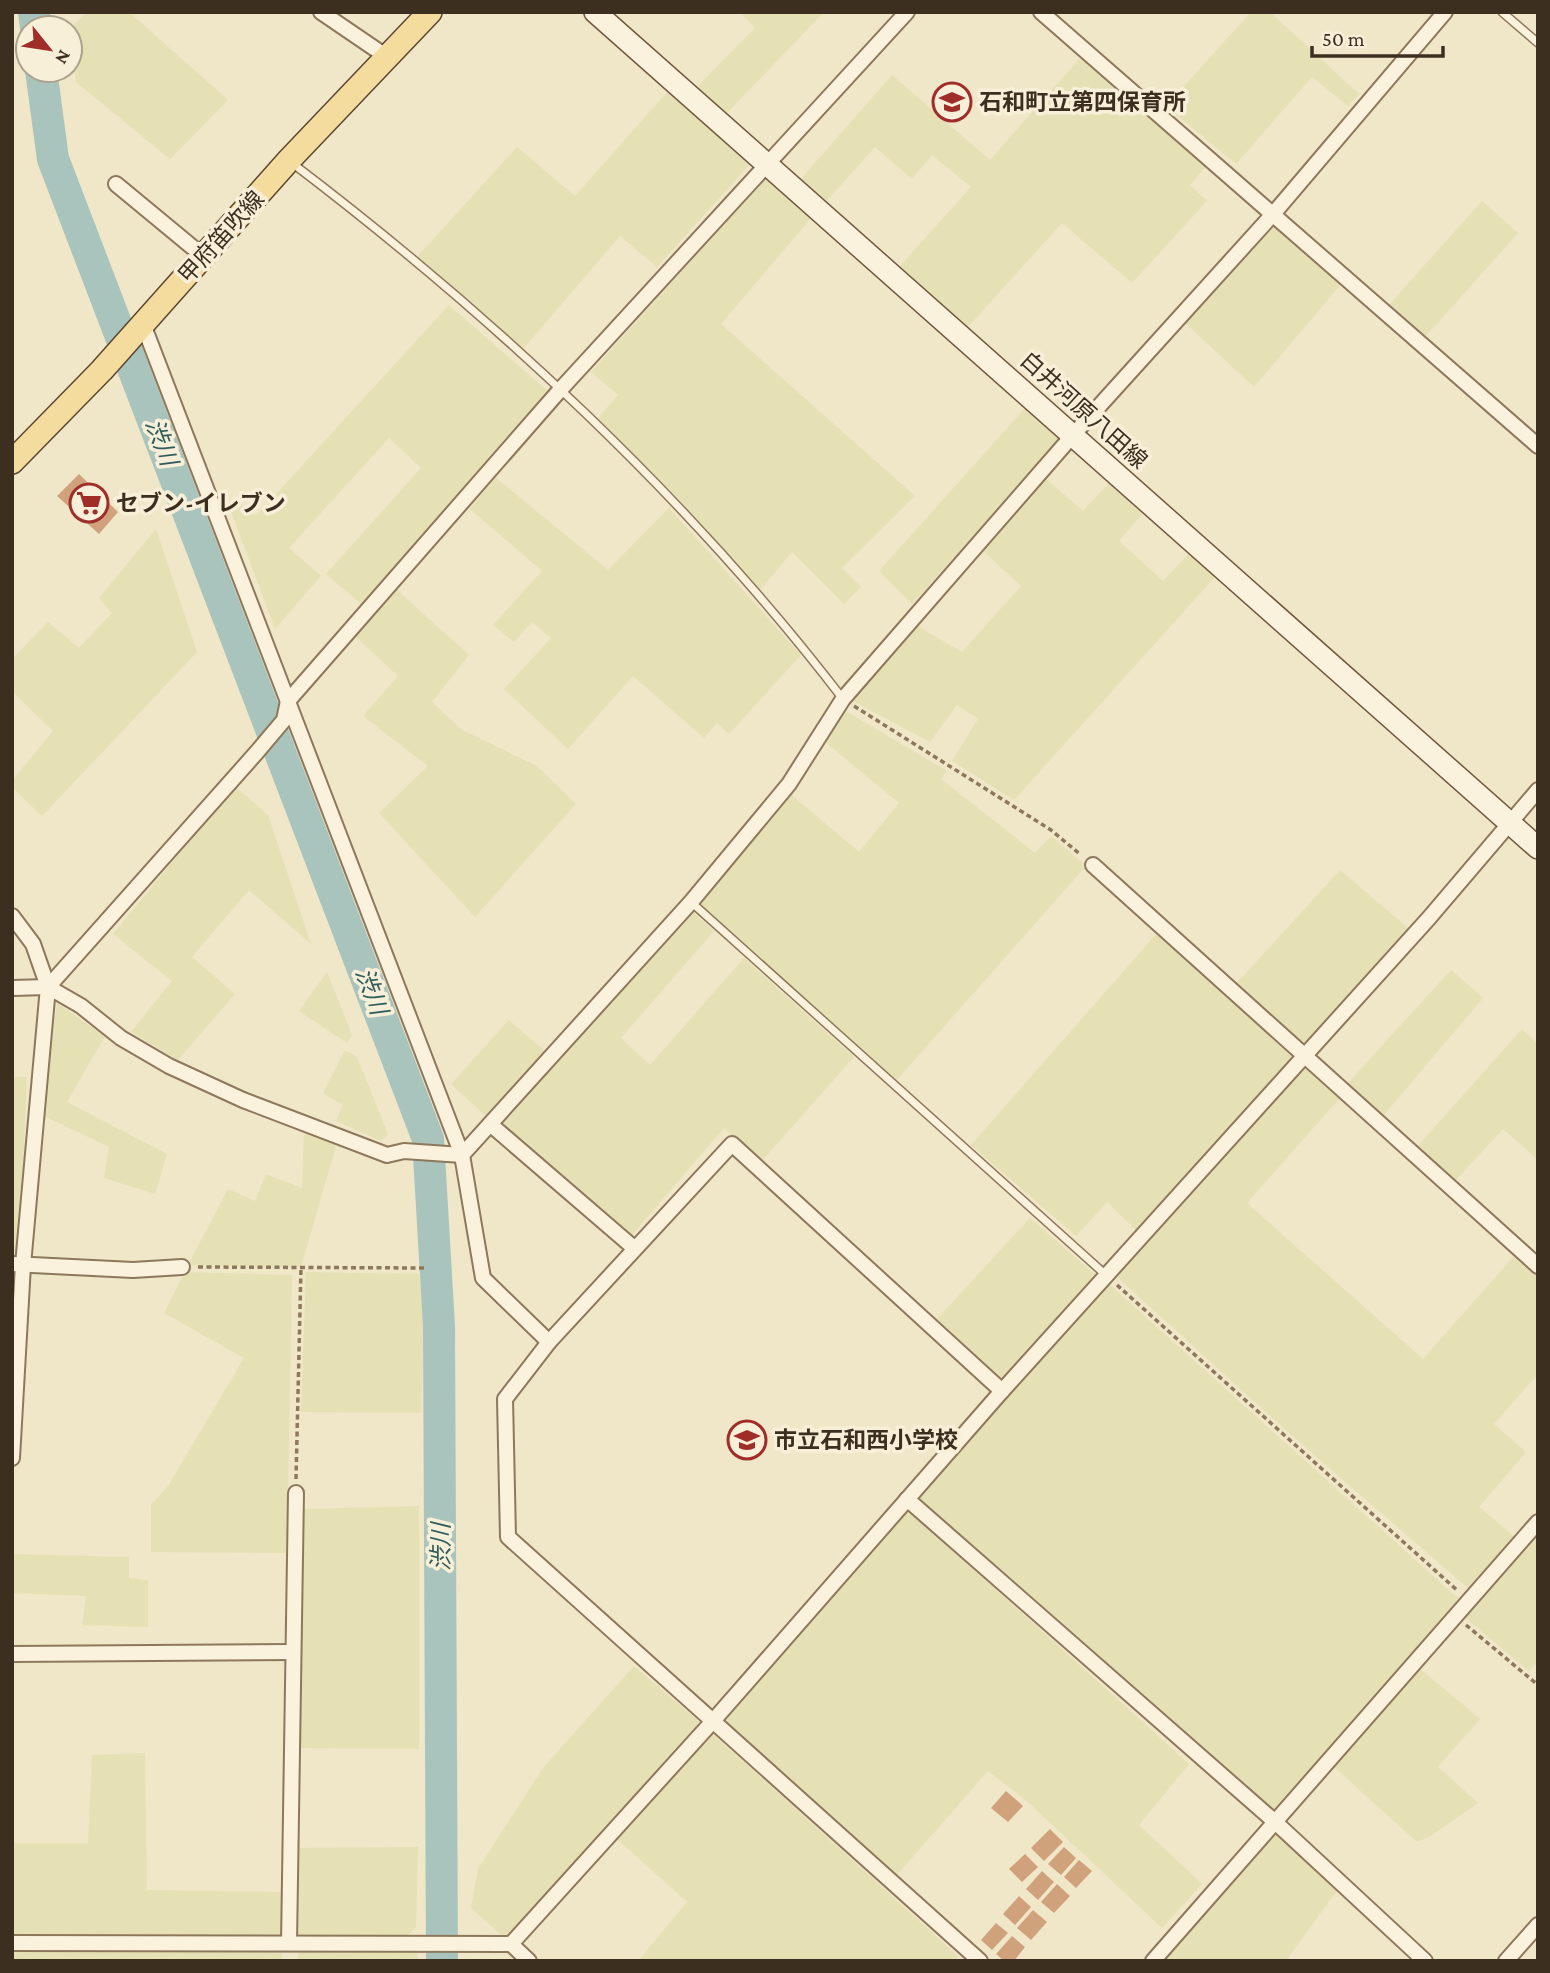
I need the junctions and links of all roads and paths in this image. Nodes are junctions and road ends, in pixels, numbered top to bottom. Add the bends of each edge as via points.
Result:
1 (321, 12) edge
2 (429, 12) edge
3 (595, 12) edge
4 (907, 12) edge
5 (1041, 12) edge
6 (1446, 12) edge
7 (1502, 12) edge
8 (1538, 43) edge
9 (387, 57) junction
10 (289, 160) junction
11 (765, 164) junction
12 (116, 184) dead end
13 (1274, 213) junction
14 (203, 256) junction
15 (139, 328) junction
16 (560, 390) junction
17 (1073, 435) junction
18 (1538, 446) edge
19 (12, 461) edge
20 (843, 699) junction
21 (288, 701) junction
22 (1538, 790) edge
23 (1509, 822) junction
24 (1538, 848) edge
25 (1093, 865) joint
26 (691, 902) junction
27 (12, 916) edge
28 (48, 987) junction
29 (12, 988) edge
30 (1303, 1055) junction
31 (490, 1124) junction
32 (462, 1155) junction
33 (634, 1248) junction
34 (18, 1265) edge
35 (1538, 1266) edge
36 (301, 1267) junction
37 (182, 1268) joint
38 (426, 1268) dead end
39 (1107, 1276) junction
40 (549, 1342) junction
41 (1002, 1391) junction
42 (12, 1458) edge
43 (296, 1493) joint
44 (907, 1499) junction
45 (1538, 1522) edge
46 (1467, 1600) junction
47 (1453, 1615) junction
48 (293, 1652) junction
49 (12, 1654) edge
50 (1538, 1685) edge
51 (713, 1721) junction
52 (1274, 1821) junction
53 (1538, 1925) edge
54 (12, 1943) edge
55 (289, 1943) junction
56 (511, 1944) junction
57 (529, 1961) edge
58 (981, 1961) edge
59 (1153, 1961) edge
60 (1425, 1961) edge
61 (1506, 1961) edge

1 - 9 street
2 - 9 main road, 甲府笛吹線
3 - 11 main road, 白井河原八田線
4 - 11 street
5 - 13 street
6 - 13 street
7 - 8 lane
9 - 10 main road, 甲府笛吹線
10 - 14 main road, 甲府笛吹線
10 - 16 lane via 392,239
11 - 16 street
11 - 17 main road, 白井河原八田線
12 - 14 street
13 - 17 street
13 - 18 street
14 - 15 main road, 甲府笛吹線
15 - 19 main road, 甲府笛吹線
15 - 21 street
16 - 20 lane via 683,511
16 - 21 street
17 - 20 street
17 - 23 main road, 白井河原八田線
20 - 25 path via 1051,830
20 - 26 street via 789,784
21 - 28 street via 284,720
21 - 32 street
22 - 23 street
23 - 24 main road, 白井河原八田線
23 - 30 street via 1429,918
25 - 30 street
26 - 31 street
26 - 39 lane
27 - 28 street via 33,944
28 - 29 street
28 - 32 street via 121,1038 243,1100 387,1155 404,1151
28 - 34 street
30 - 35 street
30 - 39 street
31 - 32 street
31 - 33 street
32 - 40 street via 483,1278
33 - 40 street
33 - 41 street via 732,1144
34 - 37 street
34 - 42 street
36 - 37 path
36 - 38 path
36 - 43 path
39 - 41 street
39 - 46 path
40 - 51 street via 505,1399 508,1537
41 - 44 street
43 - 48 street
44 - 51 street
44 - 52 street
45 - 46 street
46 - 47 street
47 - 50 path
47 - 52 street
48 - 49 street
48 - 55 street
51 - 56 street
51 - 58 street
52 - 59 street
52 - 60 street
53 - 61 street
54 - 55 street
55 - 56 street
56 - 57 street

